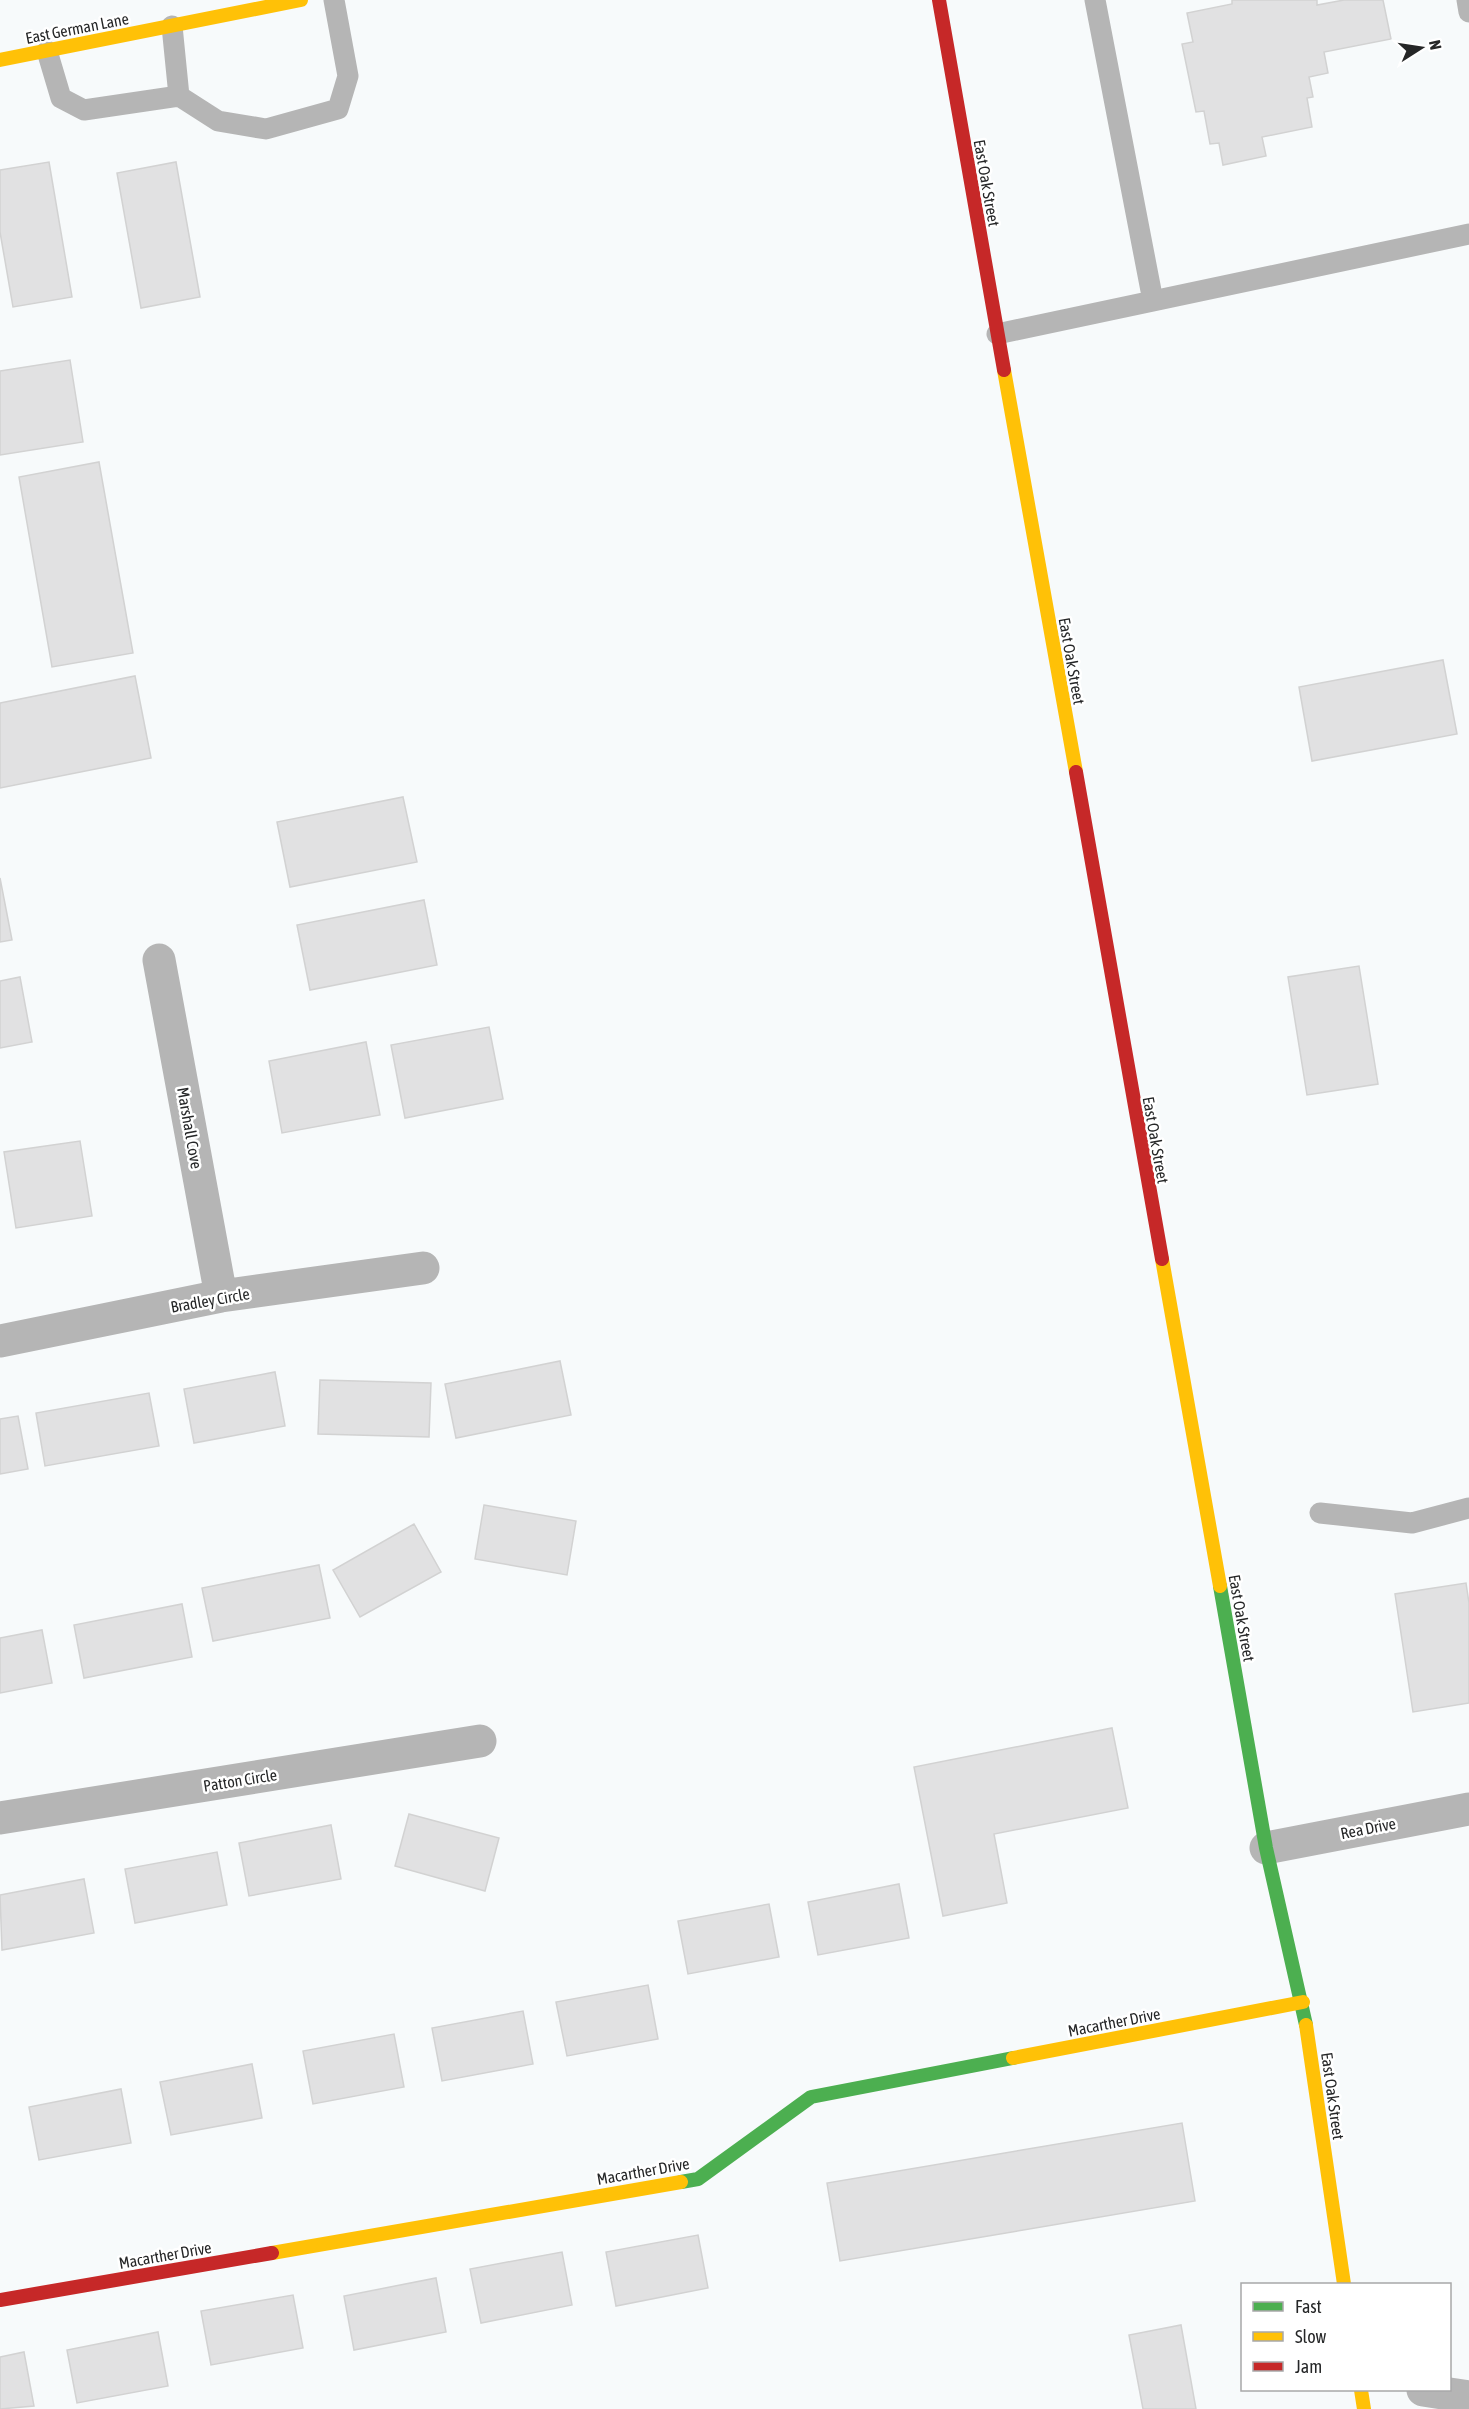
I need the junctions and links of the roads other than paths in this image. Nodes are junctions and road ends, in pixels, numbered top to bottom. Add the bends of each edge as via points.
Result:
1 (301, 0) edge
2 (334, 0) edge
3 (939, 0) edge
4 (1095, 0) edge
5 (1467, 0) edge
6 (1469, 12) edge
7 (172, 26) junction
8 (47, 51) junction
9 (0, 60) edge
10 (179, 96) junction
11 (1469, 234) edge
12 (1153, 301) junction
13 (997, 334) junction
14 (159, 960) dead end
15 (423, 1268) dead end
16 (221, 1296) junction
17 (0, 1341) edge
18 (1469, 1508) edge
19 (1320, 1513) dead end
20 (480, 1741) dead end
21 (1469, 1809) edge
22 (0, 1818) edge
23 (1266, 1848) junction
24 (1302, 2002) junction
25 (1344, 2283) edge
26 (0, 2300) edge
27 (1360, 2391) edge
28 (1430, 2391) edge
29 (1469, 2397) edge
30 (1364, 2409) edge

1 - 7 main road, East German Lane
2 - 10 lane via 348,76 338,109 266,129 218,121
3 - 13 main road, East Oak Street
4 - 12 lane
5 - 6 lane
7 - 8 main road, East German Lane
7 - 10 lane
8 - 9 main road, East German Lane
8 - 10 lane via 61,98 84,110
11 - 12 lane
12 - 13 lane
13 - 23 main road, East Oak Street
14 - 16 street, Marshall Cove
15 - 16 street, Bradley Circle
16 - 17 street, Bradley Circle
18 - 19 lane via 1412,1523
20 - 22 street, Patton Circle
21 - 23 street, Rea Drive
23 - 24 main road, East Oak Street
24 - 25 main road, East Oak Street
24 - 26 main road, Macarther Drive via 811,2097 698,2179
27 - 30 main road
28 - 29 street

